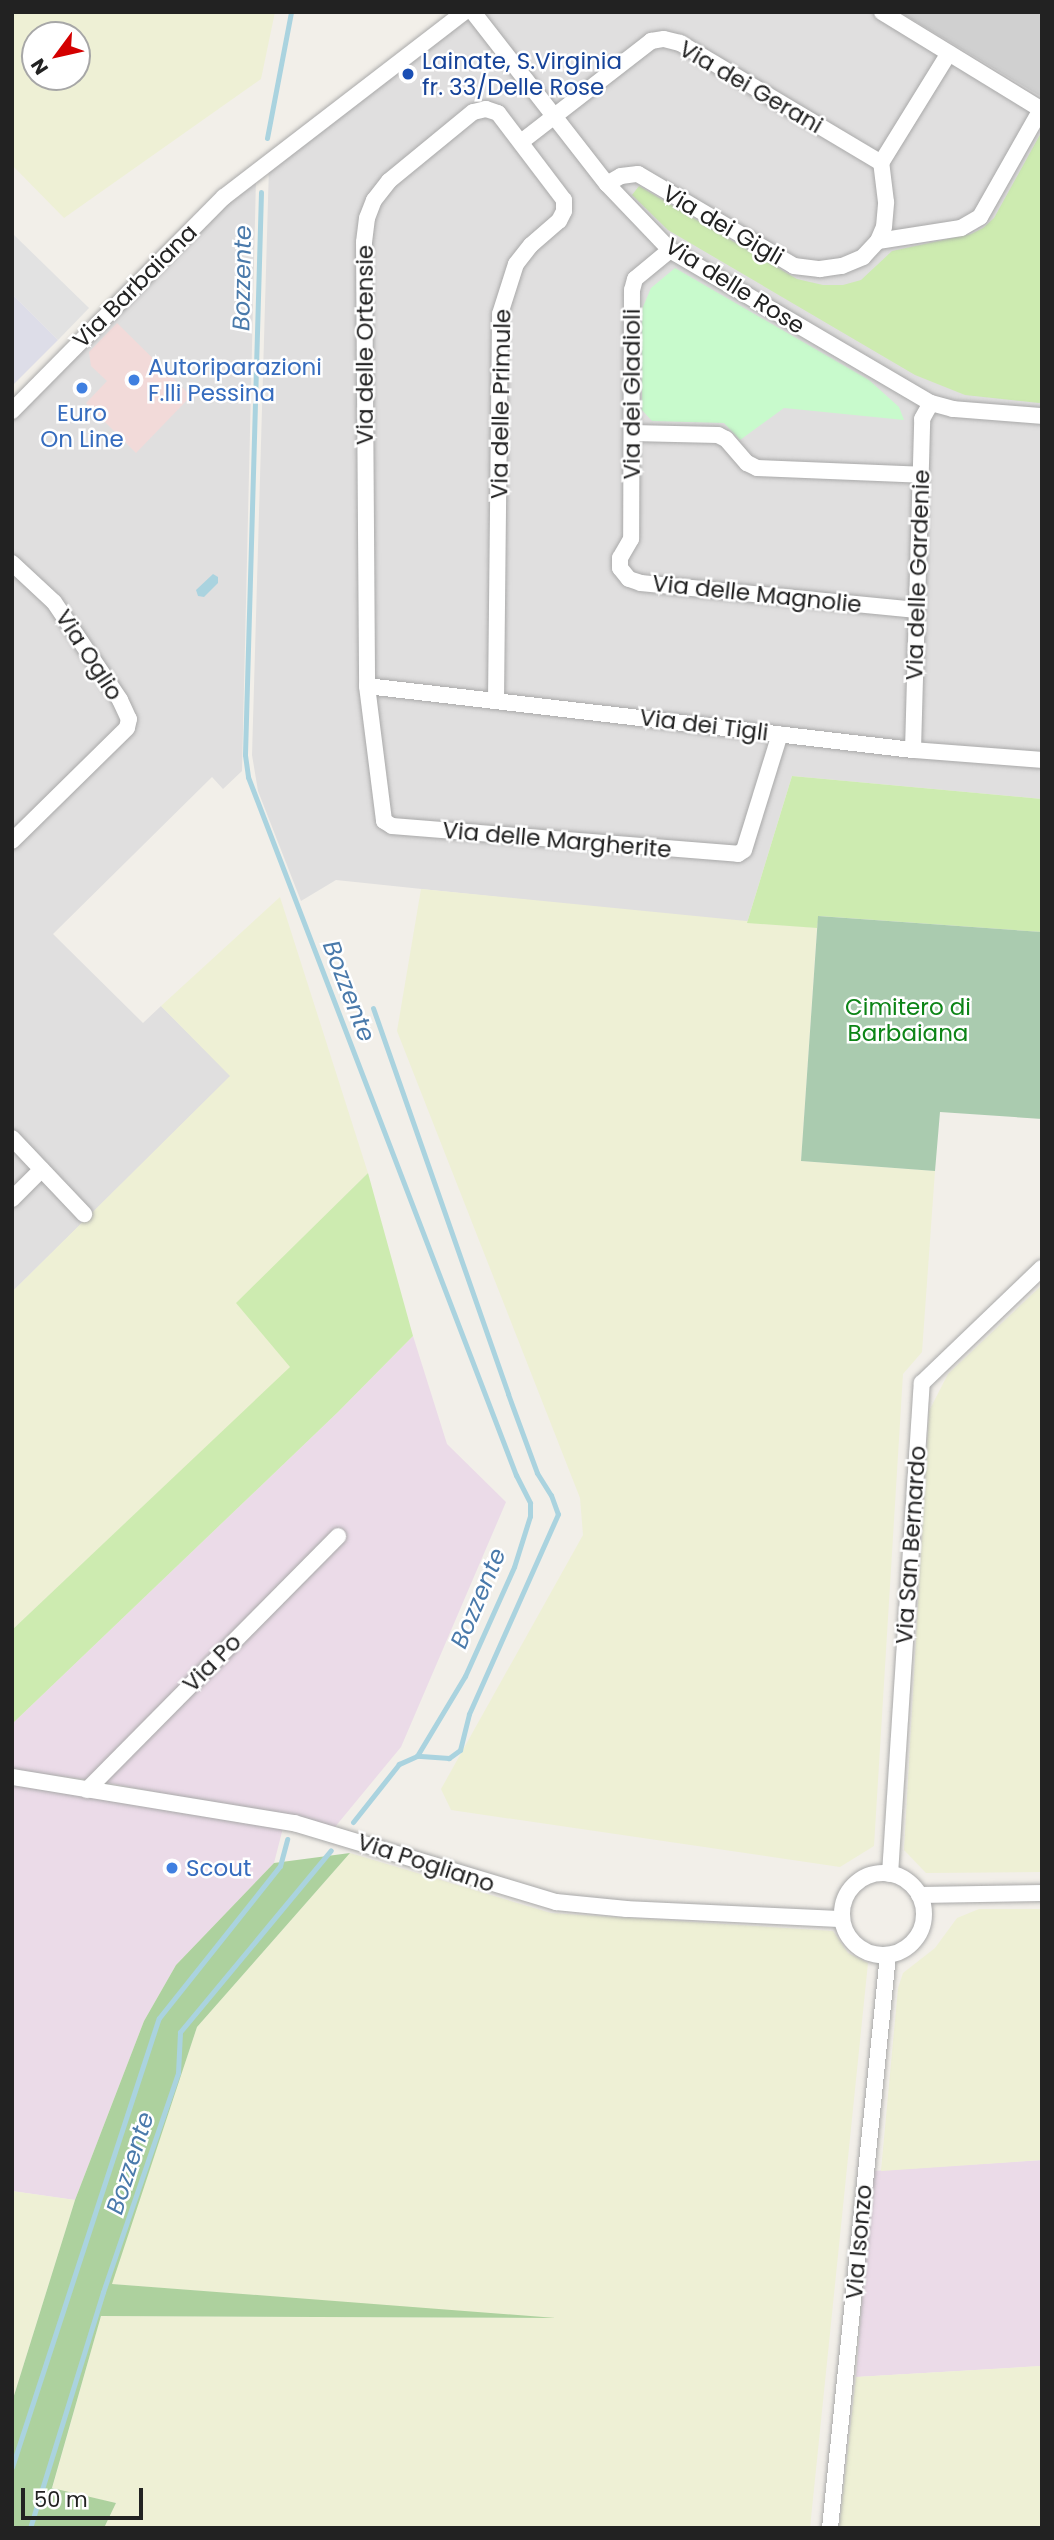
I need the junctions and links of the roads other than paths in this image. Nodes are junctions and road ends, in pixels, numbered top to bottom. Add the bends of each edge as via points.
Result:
1 (464, 12) edge
2 (473, 12) edge
3 (882, 12) edge
4 (949, 53) junction
5 (1041, 110) edge
6 (555, 115) junction
7 (521, 142) junction
8 (881, 163) junction
9 (607, 184) junction
10 (878, 241) junction
11 (670, 250) junction
12 (931, 403) junction
13 (12, 411) edge
14 (1042, 416) edge
15 (632, 433) junction
16 (921, 475) junction
17 (624, 552) joint
18 (12, 563) edge
19 (917, 610) junction
20 (367, 686) junction
21 (496, 701) junction
22 (780, 734) junction
23 (913, 750) junction
24 (1042, 761) edge
25 (12, 841) edge
26 (12, 1138) edge
27 (42, 1169) junction
28 (12, 1199) edge
29 (85, 1214) dead end
30 (1042, 1268) edge
31 (338, 1536) dead end
32 (12, 1777) edge
33 (87, 1790) junction
34 (890, 1874) junction
35 (1042, 1894) edge
36 (919, 1895) junction
37 (842, 1919) junction
38 (888, 1955) junction
39 (830, 2528) edge

1 - 13 street, Via Barbaiana via 224,197
2 - 6 street, Via delle Rose
3 - 4 street
4 - 5 street
4 - 8 street
5 - 10 street via 980,217 961,228
6 - 7 street, Via dei Gerani
6 - 8 street, Via dei Gerani via 651,41 664,39 680,43
6 - 9 street, Via delle Rose
7 - 20 street, Via delle Ortensie via 498,113 486,109 473,112 389,181 367,218
7 - 21 street, Via delle Primule via 559,190 564,211 516,264 500,314
8 - 10 street via 886,202
9 - 10 street, Via dei Gigli via 638,174 794,266 842,266 863,257
9 - 11 street, Via delle Rose
11 - 12 street, Via delle Rose
11 - 15 street, Via dei Gladioli via 635,279 632,290
12 - 14 street, Via delle Rose via 953,410
12 - 16 street, Via delle Gardenie via 922,419
15 - 16 street via 718,435 757,468
15 - 17 street, Via dei Gladioli via 631,539
16 - 19 street, Via delle Gardenie
17 - 19 street, Via delle Magnolie via 620,568 629,579 641,583
18 - 25 street, Via Oglio via 54,602 129,719 127,728
19 - 23 street, Via delle Gardenie
20 - 21 street, Via dei Tigli
20 - 22 street, Via delle Margherite via 381,814 392,826 738,854 744,850
21 - 22 street, Via dei Tigli
22 - 23 street, Via dei Tigli
23 - 24 street, Via dei Tigli
26 - 27 street
27 - 28 street
27 - 29 street
30 - 34 street, Via San Bernardo via 922,1383
31 - 33 street, Via Po
32 - 33 street, Via Pogliano
33 - 37 street, Via Pogliano via 294,1823 556,1902
34 - 36 street via 909,1882
34 - 37 street via 863,1878 851,1889
35 - 36 street
36 - 38 street via 924,1910 919,1933 903,1951
37 - 38 street via 858,1947
38 - 39 street, Via Isonzo

